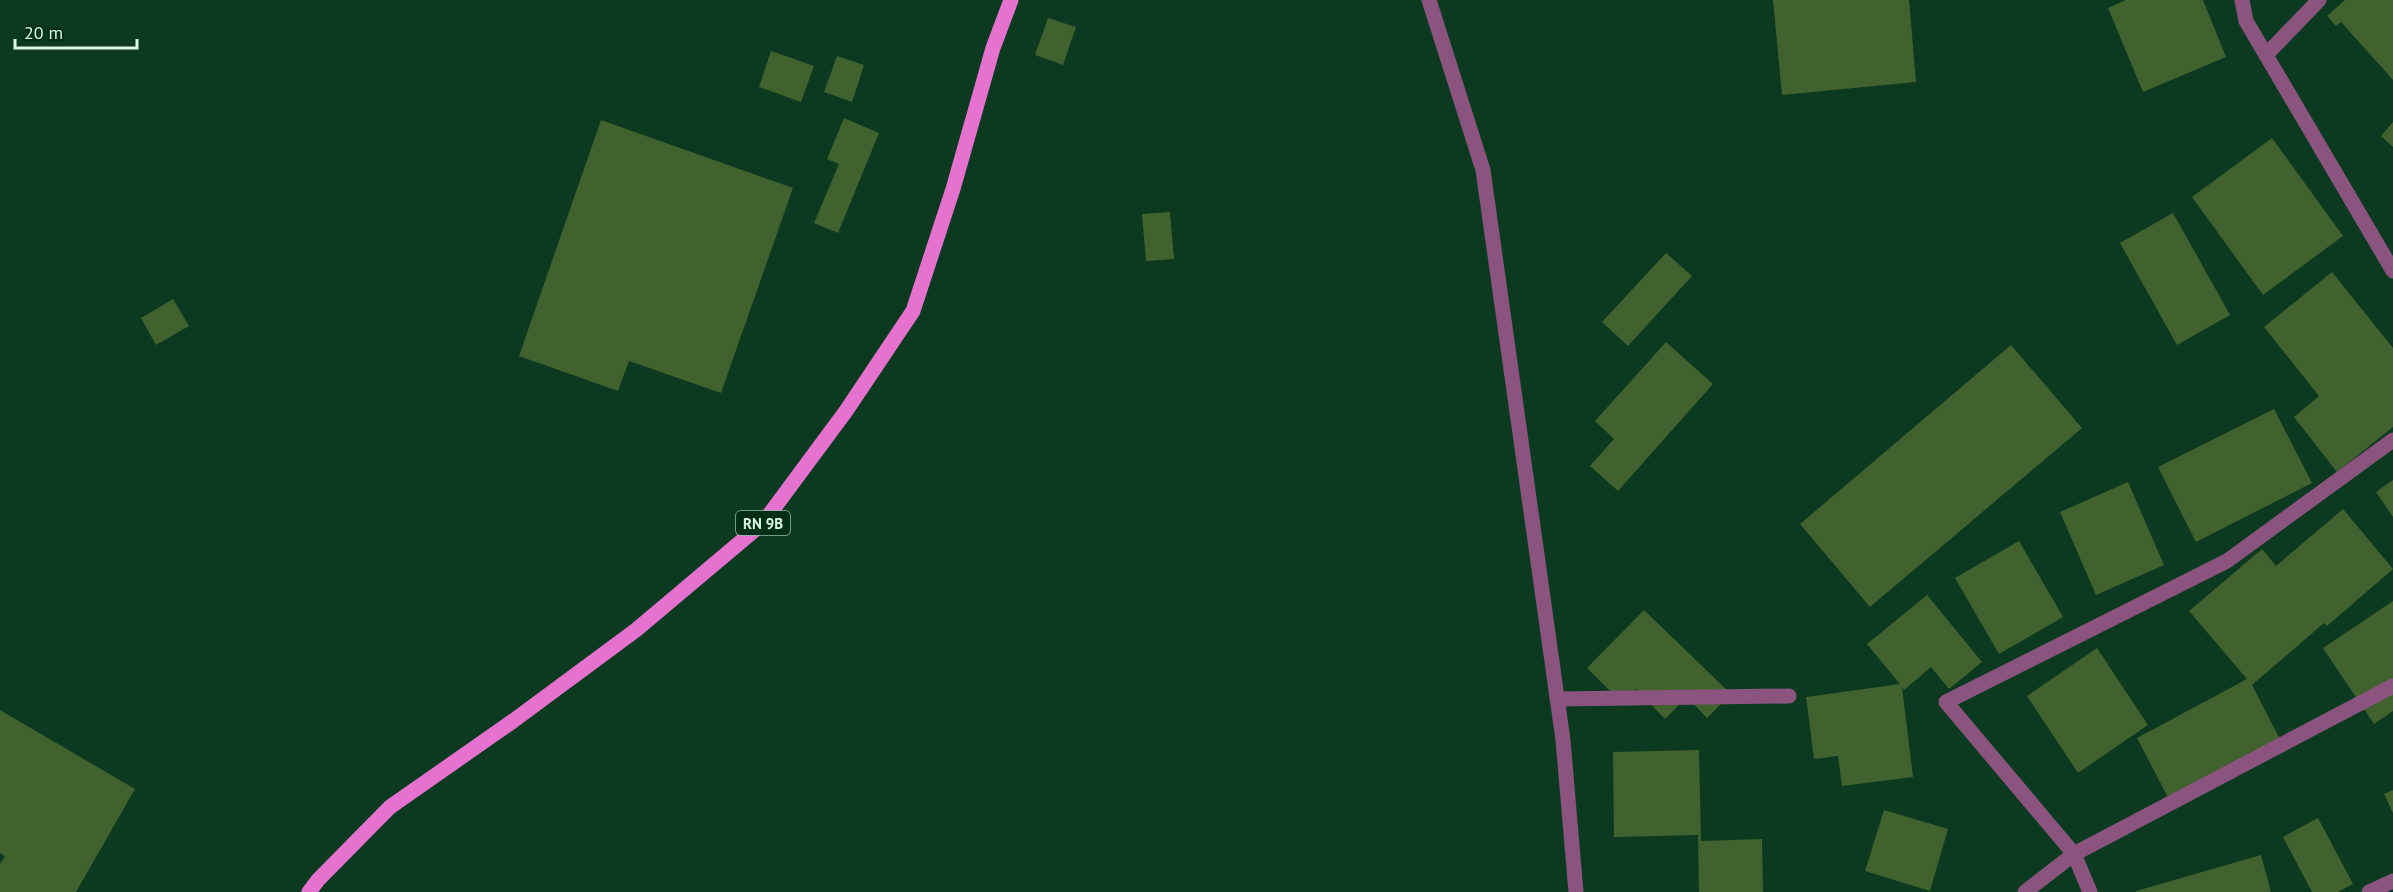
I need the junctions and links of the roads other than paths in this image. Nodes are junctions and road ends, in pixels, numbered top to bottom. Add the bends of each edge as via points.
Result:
1 (1011, 0) edge
2 (1429, 0) edge
3 (2242, 0) edge
4 (2319, 0) edge
5 (2266, 55) junction
6 (2393, 271) edge
7 (2393, 440) edge
8 (2393, 686) edge
9 (1789, 696) dead end
10 (1557, 699) junction
11 (2074, 854) junction
12 (2393, 881) edge
13 (309, 892) edge
14 (1576, 892) edge
15 (2025, 892) edge
16 (2090, 892) edge
17 (2369, 892) edge

1 - 13 main road, RN 9B via 913,310 846,411 763,523 636,630 390,807
2 - 10 street via 1483,170
3 - 5 street via 2246,21
4 - 5 street
5 - 6 street
7 - 11 street via 2227,561 1946,702
8 - 11 street
9 - 10 street
10 - 14 street
11 - 15 street
11 - 16 street
12 - 17 street

